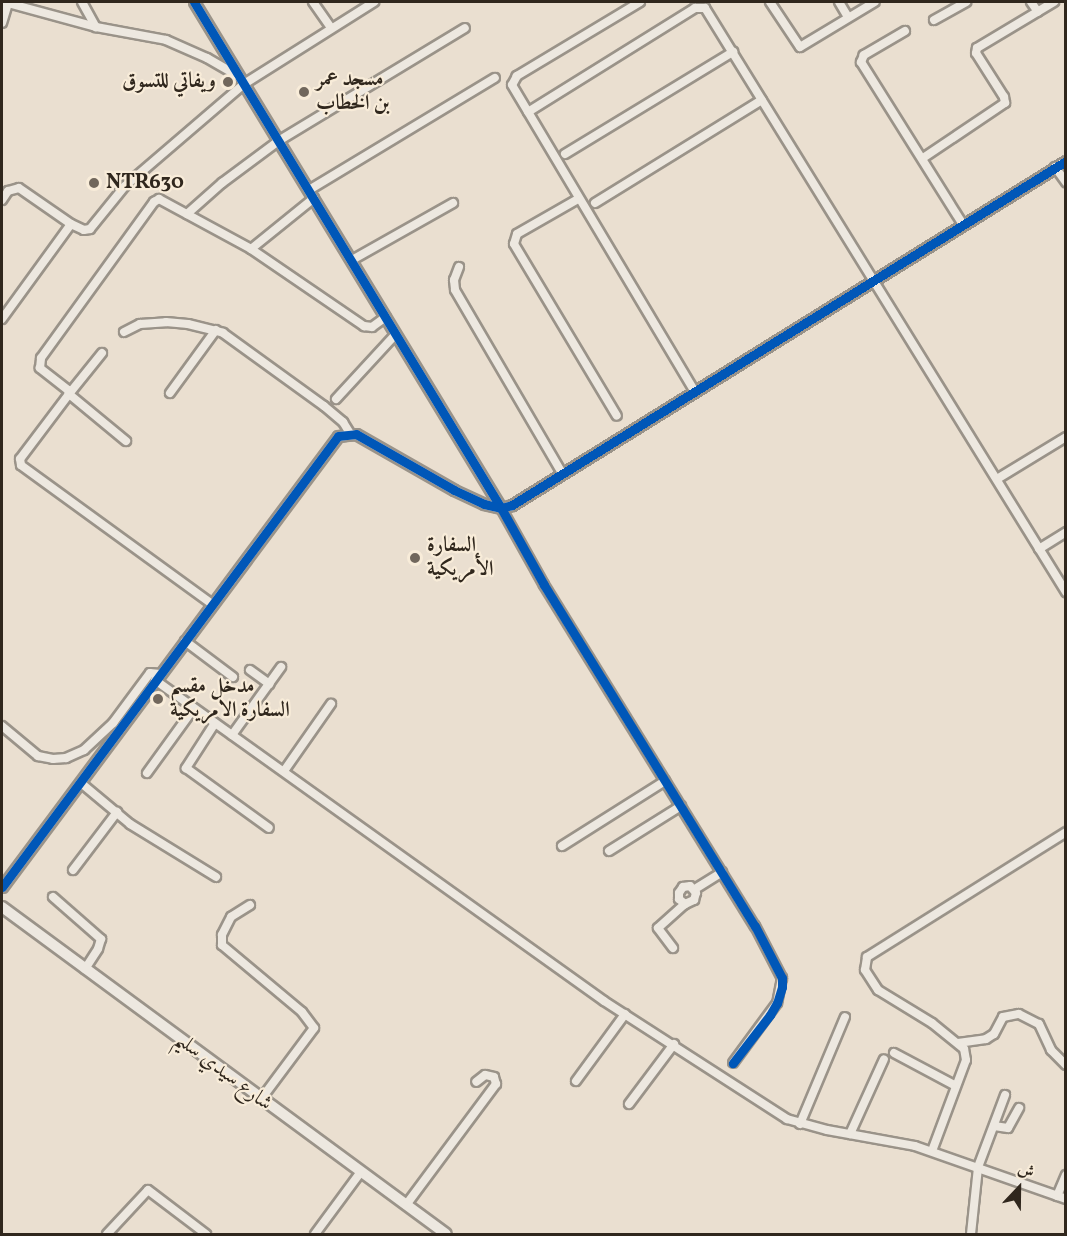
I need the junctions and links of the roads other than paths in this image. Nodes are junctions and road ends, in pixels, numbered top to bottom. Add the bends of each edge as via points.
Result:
1 (6, 2) edge
2 (82, 2) edge
3 (194, 2) edge
4 (313, 2) edge
5 (374, 2) edge
6 (640, 2) edge
7 (770, 2) edge
8 (839, 2) edge
9 (875, 2) edge
10 (966, 2) edge
11 (1031, 2) edge
12 (1054, 2) edge
13 (1038, 12) junction
14 (848, 18) junction
15 (934, 20) dead end
16 (2, 23) edge
17 (96, 27) junction
18 (331, 28) junction
19 (465, 28) dead end
20 (905, 31) dead end
21 (733, 52) junction
22 (495, 78) dead end
23 (242, 81) junction
24 (762, 100) junction
25 (528, 111) junction
26 (280, 140) junction
27 (565, 154) dead end
28 (923, 158) junction
29 (1065, 160) edge
30 (1055, 167) junction
31 (1065, 182) edge
32 (312, 194) junction
33 (578, 199) junction
34 (2, 200) edge
35 (453, 203) dead end
36 (595, 203) dead end
37 (187, 213) junction
38 (962, 223) junction
39 (71, 224) junction
40 (251, 249) junction
41 (352, 260) junction
42 (459, 267) dead end
43 (875, 280) junction
44 (386, 317) junction
45 (2, 319) edge
46 (216, 330) junction
47 (124, 332) dead end
48 (395, 335) junction
49 (102, 353) dead end
50 (695, 392) junction
51 (170, 393) dead end
52 (69, 394) junction
53 (336, 399) dead end
54 (617, 416) dead end
55 (350, 433) junction
56 (1065, 438) edge
57 (126, 441) dead end
58 (562, 473) junction
59 (997, 479) junction
60 (501, 508) junction
61 (1065, 532) edge
62 (1039, 549) junction
63 (1065, 592) edge
64 (212, 604) junction
65 (184, 641) junction
66 (281, 668) dead end
67 (250, 670) dead end
68 (158, 677) junction
69 (233, 677) dead end
70 (269, 684) junction
71 (331, 704) dead end
72 (194, 708) junction
73 (215, 723) junction
74 (2, 726) edge
75 (232, 735) junction
76 (284, 771) junction
77 (147, 773) dead end
78 (665, 781) junction
79 (81, 783) junction
80 (681, 806) junction
81 (117, 812) junction
82 (269, 828) dead end
83 (1065, 832) edge
84 (562, 846) dead end
85 (609, 851) dead end
86 (73, 870) dead end
87 (722, 872) junction
88 (216, 877) dead end
89 (2, 887) edge
90 (695, 890) junction
91 (53, 897) dead end
92 (685, 904) junction
93 (250, 905) dead end
94 (2, 908) edge
95 (673, 948) dead end
96 (85, 969) junction
97 (625, 1014) junction
98 (844, 1017) dead end
99 (958, 1043) junction
100 (674, 1044) junction
101 (894, 1053) dead end
102 (884, 1059) dead end
103 (733, 1064) dead end
104 (1065, 1065) edge
105 (576, 1081) dead end
106 (476, 1082) dead end
107 (956, 1086) junction
108 (1005, 1095) dead end
109 (261, 1099) junction
110 (629, 1104) dead end
111 (1019, 1108) dead end
112 (800, 1124) junction
113 (994, 1126) junction
114 (850, 1134) junction
115 (932, 1151) junction
116 (978, 1167) junction
117 (360, 1173) junction
118 (1065, 1175) edge
119 (1061, 1198) edge
120 (406, 1205) junction
121 (318, 1233) edge
122 (108, 1234) edge
123 (206, 1234) edge
124 (446, 1234) edge
125 (971, 1234) edge

1 - 16 street
1 - 17 street
2 - 17 street
3 - 23 street
4 - 18 street
5 - 18 street
6 - 25 street via 515,77 513,86
7 - 14 street via 800,47
8 - 14 street
9 - 14 street
10 - 15 street
11 - 13 street
12 - 13 street
13 - 28 street via 977,48 976,53 1005,103
17 - 23 street via 176,44
18 - 23 street
19 - 26 street
20 - 28 street via 864,55 861,62
21 - 24 street
21 - 25 street via 706,10 697,7
21 - 27 street
22 - 32 street
23 - 26 street
23 - 39 street via 124,186 96,225 84,230
24 - 36 street
24 - 43 street
25 - 33 street
26 - 32 street
26 - 37 street
28 - 38 street
29 - 30 street
30 - 31 street
30 - 38 street
32 - 40 street
32 - 41 street
33 - 50 street
33 - 54 street via 517,234 514,244
34 - 39 street via 8,191 19,188
35 - 41 street
37 - 40 street
37 - 52 street via 156,199 41,358 40,368
38 - 43 street
39 - 45 street
40 - 44 street via 364,326 372,327
41 - 44 street
42 - 58 street via 455,290
43 - 50 street
43 - 59 street
44 - 48 street
46 - 47 street via 166,322 140,324
46 - 51 street
46 - 55 street via 324,406
48 - 53 street
48 - 60 street
49 - 52 street
50 - 58 street
52 - 57 street
52 - 64 street via 20,459 21,465
55 - 60 street via 463,495
55 - 64 street via 338,436
56 - 59 street
58 - 60 street
59 - 62 street
60 - 78 street
61 - 62 street
62 - 63 street
64 - 65 street
65 - 68 street
65 - 69 street
66 - 70 street
67 - 70 street
68 - 72 street
68 - 74 street via 150,673 113,723 84,750 66,758 38,756
68 - 79 street
70 - 75 street
71 - 76 street
72 - 73 street
72 - 77 street
73 - 75 street
73 - 82 street via 186,768
75 - 76 street
76 - 97 street via 426,876
78 - 80 street
78 - 84 street
79 - 81 street
79 - 89 street
80 - 85 street
80 - 87 street
81 - 86 street
81 - 88 street
83 - 99 street via 867,957 865,970 878,990
87 - 90 street
87 - 103 street via 782,978 777,1003
90 - 92 street via 694,900
90 - 92 street via 688,886 680,891 679,899
91 - 96 street via 101,939
92 - 95 street via 658,928
93 - 109 street via 231,918 222,935 222,945 302,1012 315,1028
94 - 96 main road, شارع سيدي سليم
96 - 109 main road, شارع سيدي سليم
97 - 100 street
97 - 105 street
98 - 112 street
99 - 104 street via 986,1039 994,1034 1003,1017 1019,1014 1039,1024
99 - 107 street via 966,1060
100 - 110 street
100 - 112 street via 775,1112
101 - 107 street
102 - 114 street
106 - 120 street via 485,1075 496,1080 492,1091
107 - 115 street
108 - 113 street
109 - 117 main road, شارع سيدي سليم
111 - 113 street via 1008,1128
112 - 114 street
113 - 116 street
114 - 115 street
115 - 116 street
116 - 119 street
116 - 125 street
117 - 120 main road, شارع سيدي سليم
117 - 121 street
118 - 119 street
120 - 124 main road, شارع سيدي سليم
122 - 123 street via 148,1190

